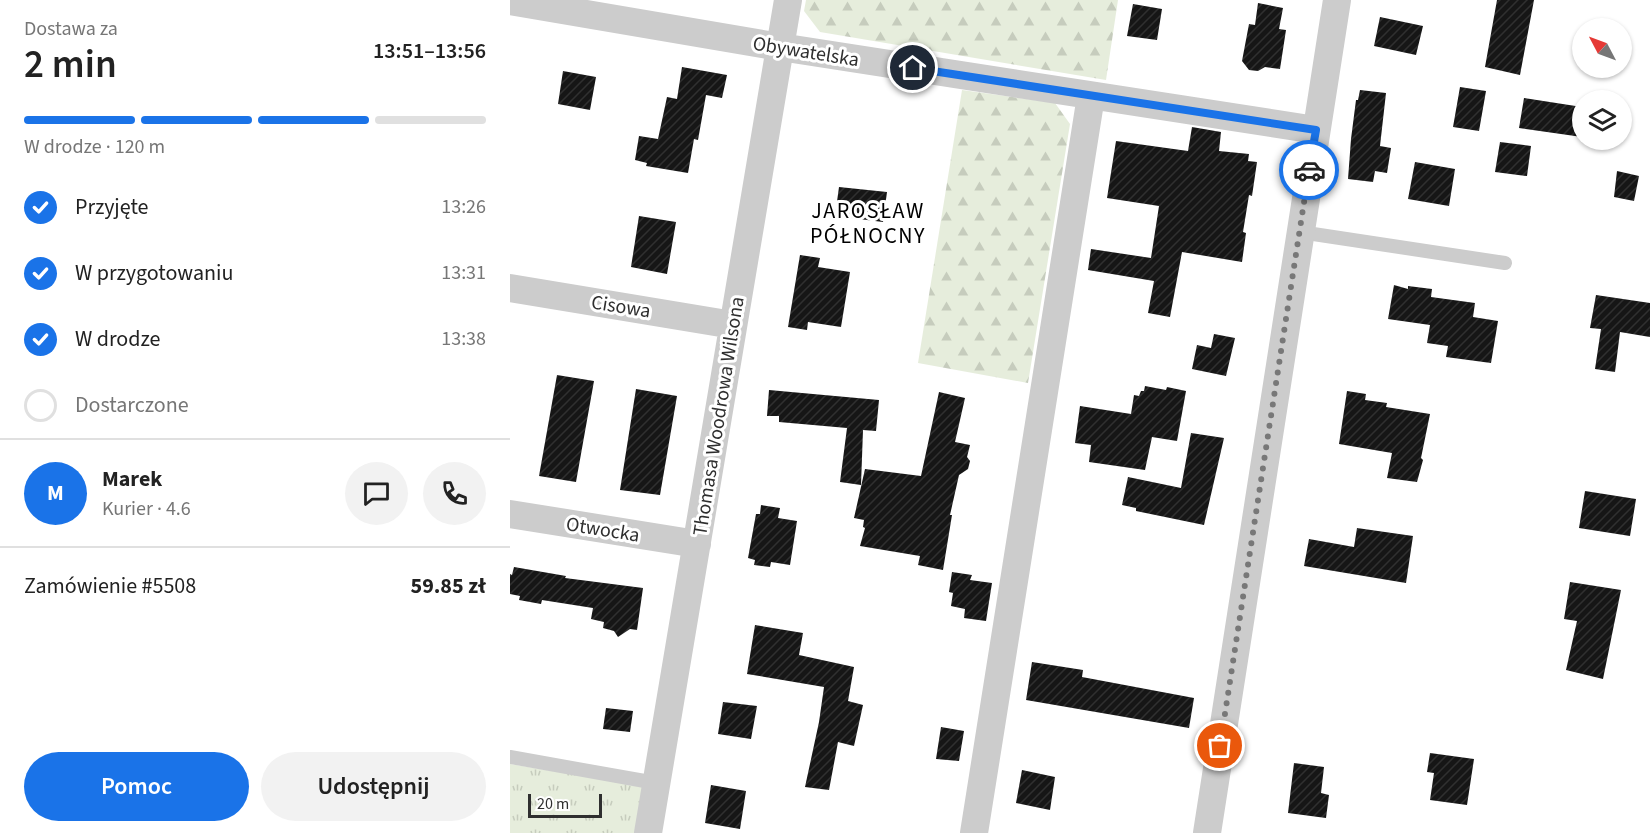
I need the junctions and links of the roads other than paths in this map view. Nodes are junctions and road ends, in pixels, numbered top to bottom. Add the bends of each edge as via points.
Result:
1 (788, 0) edge
2 (1336, 0) edge
3 (510, 1) edge
4 (780, 47) junction
5 (1091, 96) junction
6 (1316, 130) junction
7 (1300, 232) junction
8 (1505, 263) dead end
9 (510, 288) edge
10 (733, 325) junction
11 (510, 514) edge
12 (697, 544) junction
13 (510, 757) edge
14 (656, 783) junction
15 (648, 833) edge
16 (974, 833) edge
17 (1207, 833) edge

1 - 4 street, Thomasa Woodrowa Wilsona
2 - 6 street
3 - 4 street, Obywatelska
4 - 5 street, Obywatelska
4 - 10 street, Thomasa Woodrowa Wilsona
5 - 6 street, Obywatelska
5 - 16 street
6 - 7 street
7 - 8 lane
7 - 17 street
9 - 10 street, Cisowa
10 - 12 street, Thomasa Woodrowa Wilsona
11 - 12 street, Otwocka
12 - 14 street, Thomasa Woodrowa Wilsona
13 - 14 lane
14 - 15 street, Thomasa Woodrowa Wilsona

